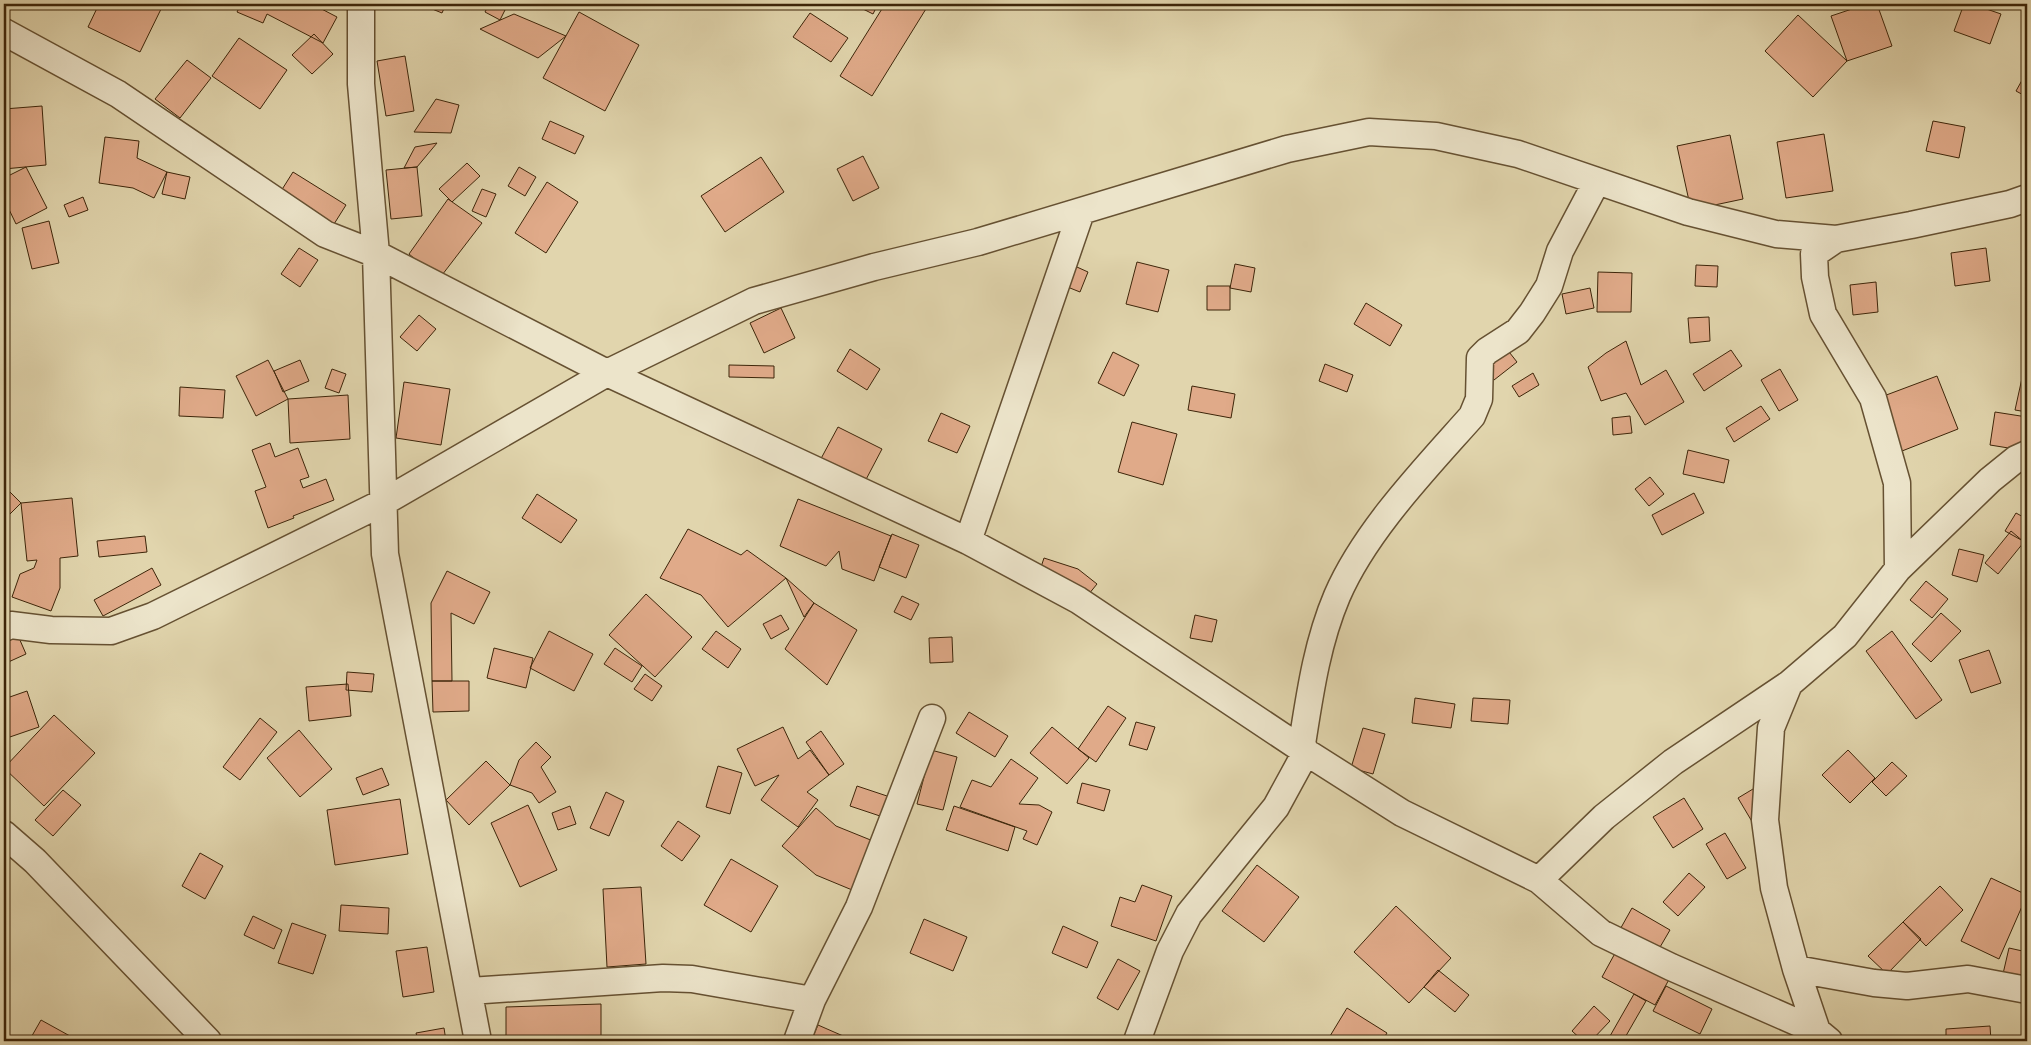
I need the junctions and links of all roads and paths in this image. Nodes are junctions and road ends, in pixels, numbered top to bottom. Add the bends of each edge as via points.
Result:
1 (361, 4) edge
2 (4, 32) edge
3 (1597, 181) junction
4 (2021, 206) edge
5 (1081, 212) junction
6 (1836, 239) junction
7 (376, 254) junction
8 (607, 373) junction
9 (2027, 454) edge
10 (384, 502) junction
11 (968, 541) junction
12 (1898, 569) junction
13 (4, 628) edge
14 (1789, 684) junction
15 (932, 718) dead end
16 (1306, 752) junction
17 (4, 834) edge
18 (1539, 880) junction
19 (1796, 969) junction
20 (2027, 990) edge
21 (470, 991) junction
22 (812, 1000) junction
23 (1819, 1038) edge
24 (208, 1041) edge
25 (478, 1041) edge
26 (797, 1041) edge
27 (1137, 1041) edge

1 - 7 street via 362,84
2 - 7 street via 118,94 325,234
3 - 5 street via 1518,154 1436,136 1369,132 1287,149
3 - 6 street via 1688,212 1776,234
3 - 16 street via 1560,251 1549,286 1532,313 1518,331 1480,358 1479,399 1472,416 1372,533 1338,594 1312,679 1302,744
4 - 6 street
5 - 8 street via 754,301
5 - 11 street
6 - 12 street via 1814,254 1815,277 1823,314 1873,398 1897,483
7 - 8 street
7 - 10 street
8 - 10 street
8 - 11 street
9 - 12 street via 1990,480
10 - 13 street via 153,616 111,631
10 - 21 street via 385,554
11 - 16 street via 1078,600
12 - 14 street via 1845,636
14 - 18 street via 1665,768 1604,817
14 - 19 street via 1772,728 1765,820 1774,888
15 - 22 street via 859,907
16 - 18 street via 1402,813
16 - 27 street via 1276,807 1188,914 1170,950
17 - 24 street via 35,861
18 - 23 street via 1601,933
19 - 20 street via 1874,983 1908,986 1968,979
19 - 23 street
21 - 22 street via 672,978
21 - 25 street
22 - 26 street

